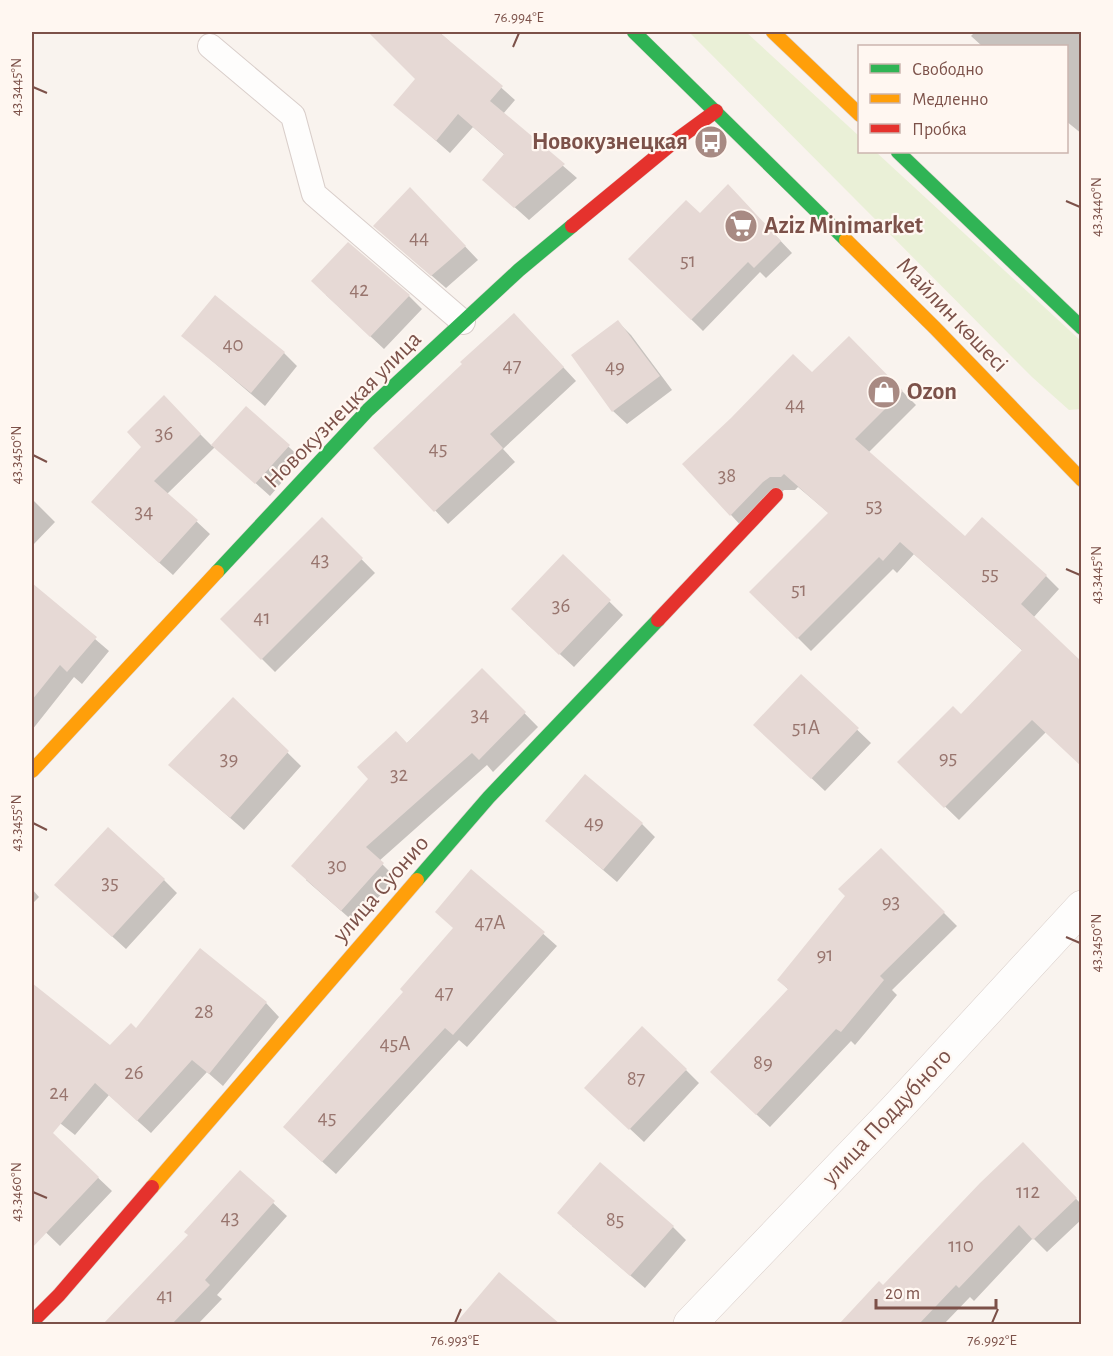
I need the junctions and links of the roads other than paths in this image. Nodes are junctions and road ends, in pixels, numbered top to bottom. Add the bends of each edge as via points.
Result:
1 (634, 32) edge
2 (773, 32) edge
3 (210, 46) dead end
4 (716, 111) junction
5 (858, 113) edge
6 (899, 153) edge
7 (463, 322) junction
8 (1082, 328) edge
9 (1076, 452) dead end
10 (1064, 464) junction
11 (1082, 480) edge
12 (776, 495) dead end
13 (32, 771) edge
14 (1082, 907) edge
15 (32, 1322) edge
16 (690, 1324) edge

1 - 4 street, Майлин көшесі
2 - 5 street
3 - 7 lane via 292,116 314,194
4 - 7 street, Новокузнецкая улица via 519,270
4 - 10 street, Майлин көшесі via 935,328
6 - 8 street
7 - 13 street, Новокузнецкая улица via 368,410
9 - 10 street
10 - 11 street, Майлин көшесі
12 - 15 street, улица Суонио via 489,798
14 - 16 street, улица Поддубного

